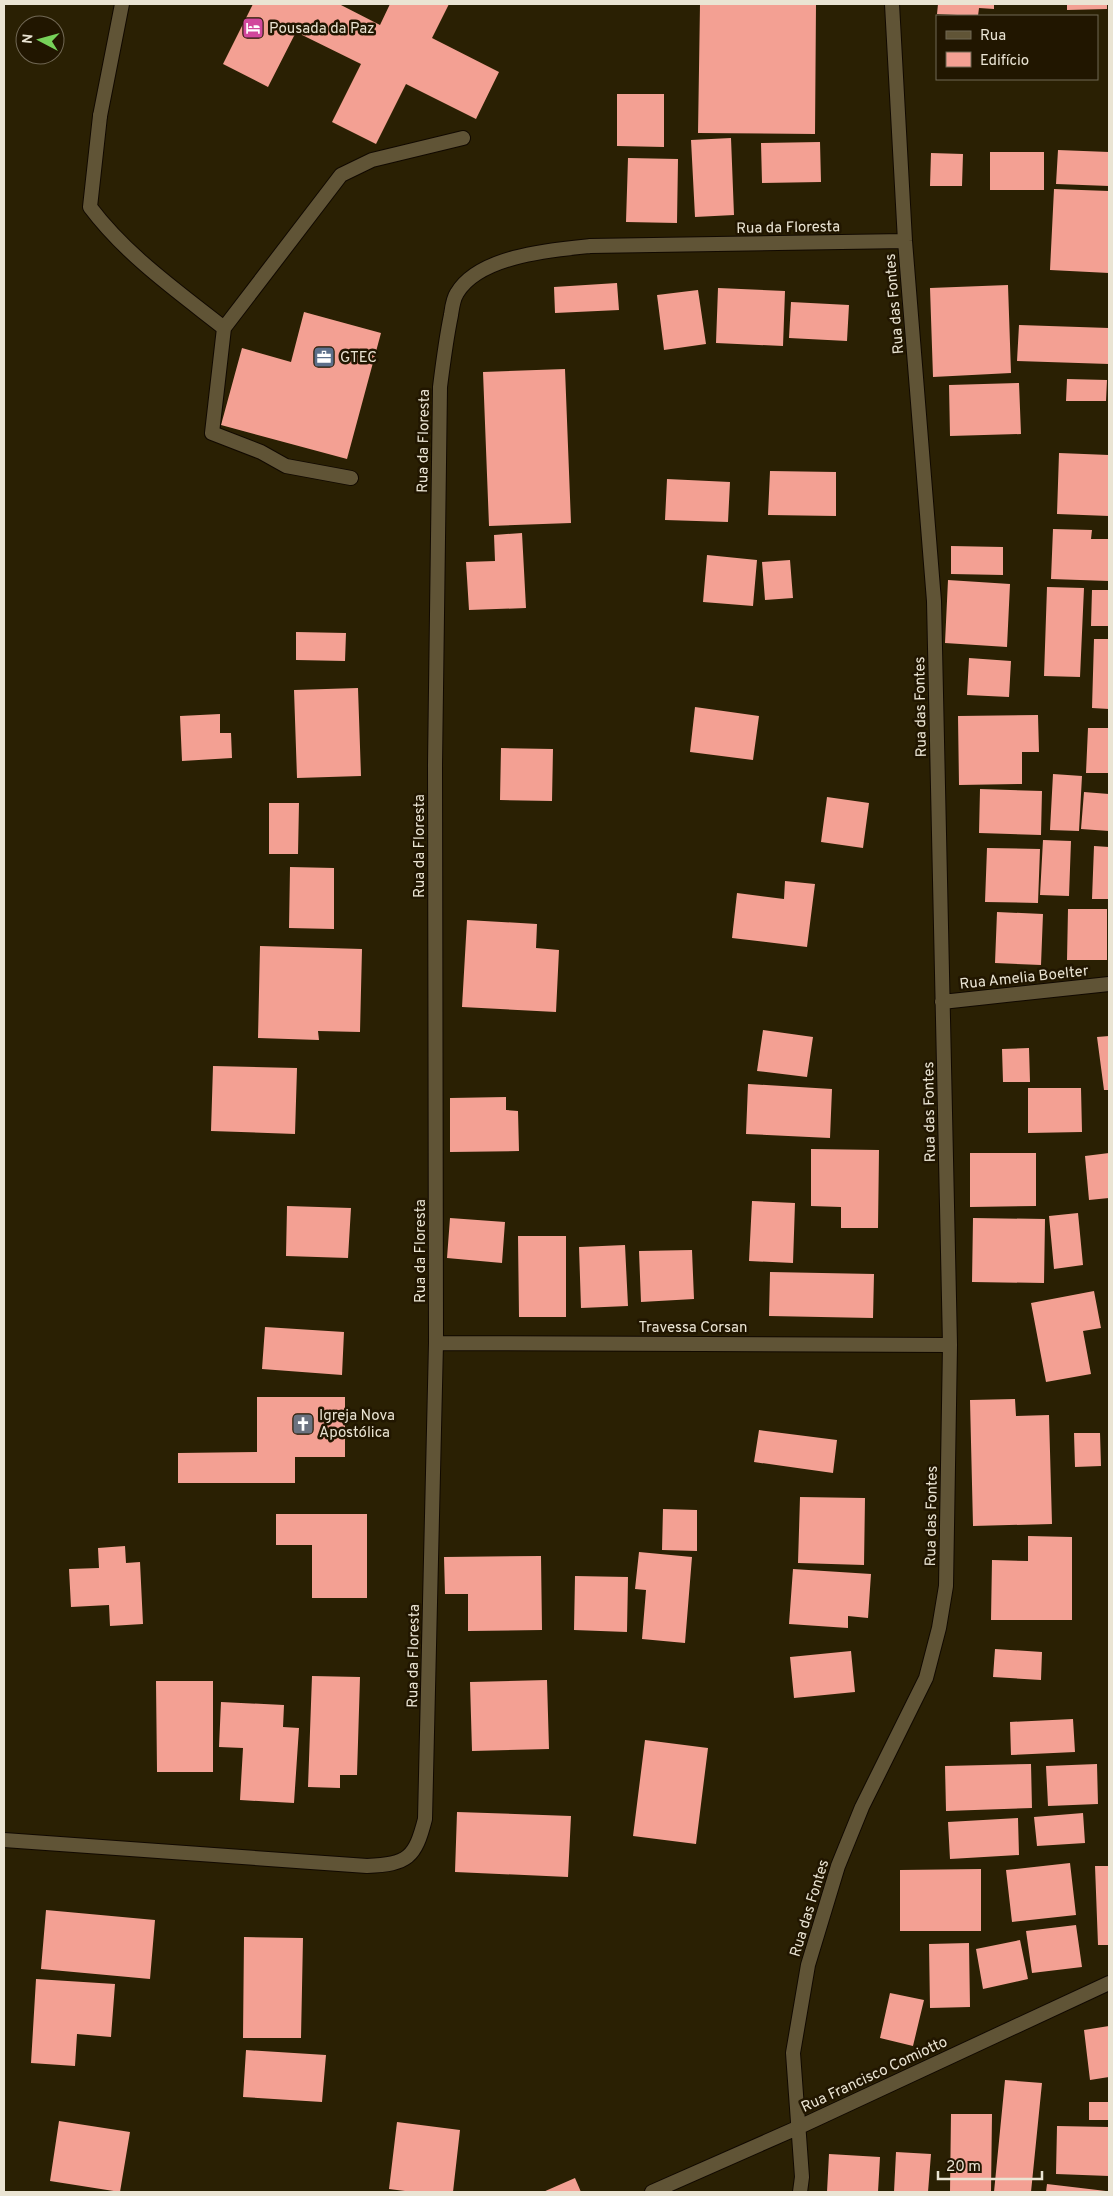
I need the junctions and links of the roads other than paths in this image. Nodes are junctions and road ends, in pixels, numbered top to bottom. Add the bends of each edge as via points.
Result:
1 (122, 4) edge
2 (892, 4) edge
3 (462, 138) dead end
4 (905, 241) junction
5 (224, 328) junction
6 (351, 478) dead end
7 (1109, 984) edge
8 (942, 1002) junction
9 (436, 1343) junction
10 (950, 1345) junction
11 (4, 1840) edge
12 (4, 1845) edge
13 (1109, 1983) edge
14 (797, 2128) junction
15 (652, 2192) edge
16 (800, 2192) edge

1 - 5 street via 100,116 90,206 108,231
2 - 4 street, Rua das Fontes
3 - 5 street via 372,160 342,175
4 - 8 street, Rua das Fontes via 934,600
4 - 9 street, Rua da Floresta via 590,246 548,250 480,270 466,279 455,295 440,387 435,765
5 - 6 street via 212,433 261,452 286,466
7 - 8 street, Rua Amelia Boelter
8 - 10 street, Rua das Fontes
9 - 10 street, Travessa Corsan
9 - 11 street, Rua da Floresta via 426,1819 419,1843 407,1858 389,1865 367,1866
10 - 14 street, Rua das Fontes via 946,1586 939,1628 926,1678 862,1807 838,1866 808,1965 793,2053
11 - 12 street
13 - 14 street, Rua Francisco Comiotto
14 - 15 street, Rua Francisco Comiotto
14 - 16 street, Rua das Fontes via 802,2177

